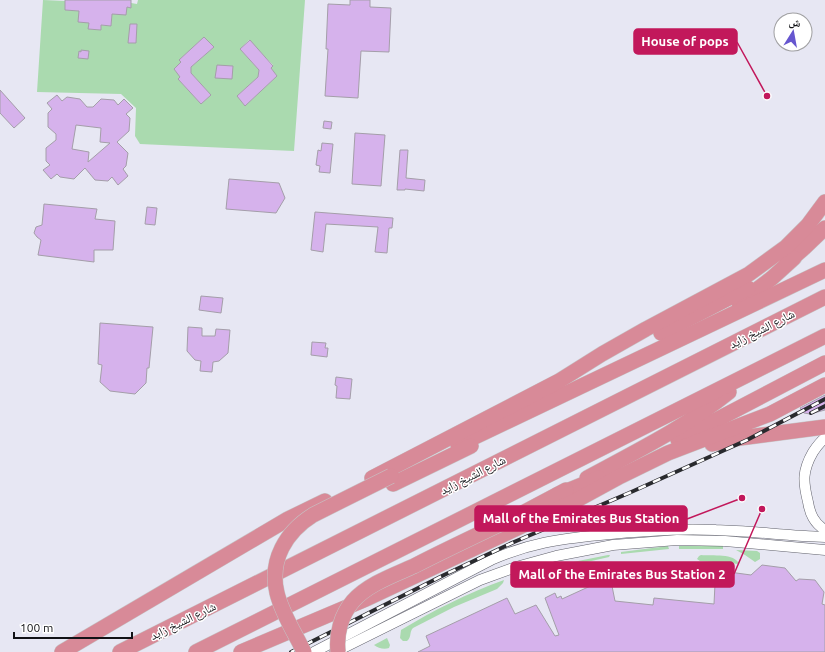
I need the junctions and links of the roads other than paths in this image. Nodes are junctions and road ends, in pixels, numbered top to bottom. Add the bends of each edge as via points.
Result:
1 (825, 202) edge
2 (825, 228) edge
3 (825, 270) edge
4 (825, 298) edge
5 (825, 336) edge
6 (825, 363) edge
7 (749, 374) junction
8 (825, 386) edge
9 (560, 389) junction
10 (825, 427) edge
11 (825, 438) edge
12 (621, 476) junction
13 (392, 480) junction
14 (557, 495) junction
15 (825, 530) edge
16 (777, 534) junction
17 (825, 538) edge
18 (561, 539) junction
19 (774, 545) junction
20 (825, 550) edge
21 (480, 580) junction
22 (62, 652) edge
23 (120, 652) edge
24 (196, 652) edge
25 (241, 652) edge
26 (304, 652) edge
27 (314, 652) edge
28 (335, 652) edge
29 (338, 652) edge

1 - 9 highway via 797,236 762,266 629,338
2 - 9 highway via 794,258 747,289 604,362
3 - 9 highway
4 - 23 highway, شارع الشيخ زايد
5 - 7 highway
6 - 14 highway via 640,460
7 - 14 highway via 696,416
7 - 24 highway
8 - 12 highway via 770,414 668,453
9 - 13 highway via 532,416
9 - 22 highway via 288,519
10 - 12 highway via 716,443
11 - 15 street via 819,443 808,463 804,481 812,517
12 - 25 highway via 577,500 366,599
13 - 26 highway, bridge via 313,515 292,531 285,542 276,567 277,593
13 - 27 highway via 318,521 303,533 292,548 285,566 286,594 288,603
14 - 29 highway, bridge via 363,592 354,600 341,621
16 - 17 street
16 - 18 street via 664,530
16 - 19 street
18 - 21 street via 551,550 503,565 490,571
18 - 27 street via 531,545 491,560
19 - 20 street
19 - 21 street via 704,540 613,545 538,560
21 - 28 street

